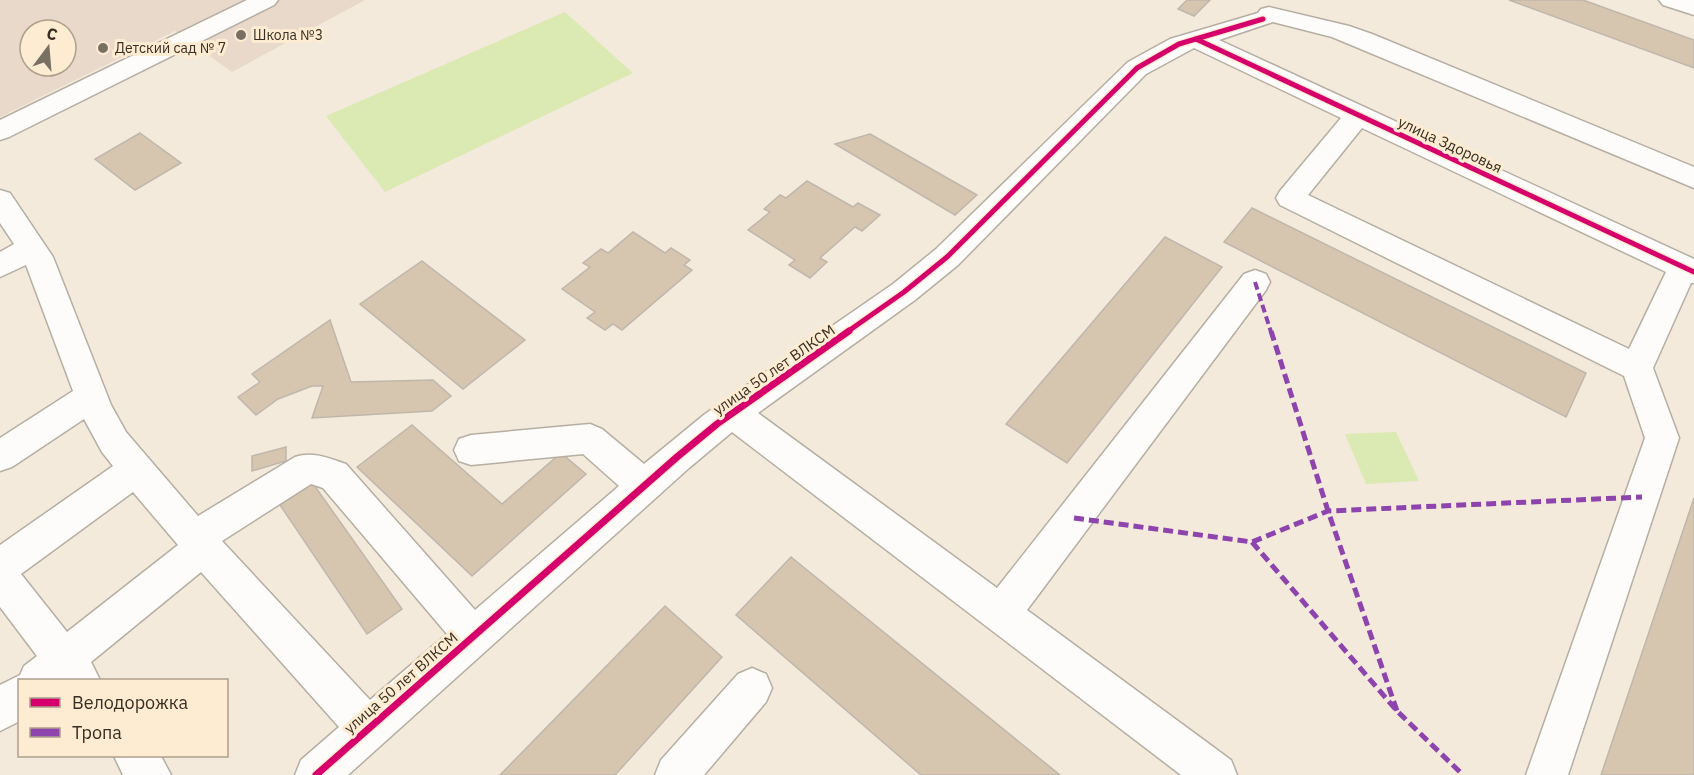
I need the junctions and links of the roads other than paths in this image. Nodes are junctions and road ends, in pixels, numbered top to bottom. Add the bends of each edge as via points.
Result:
1 (266, 0) edge
2 (1671, 0) edge
3 (1694, 8) edge
4 (1271, 11) edge
5 (1196, 39) junction
6 (1229, 54) junction
7 (1358, 115) junction
8 (0, 131) edge
9 (1693, 174) edge
10 (0, 200) edge
11 (32, 248) junction
12 (0, 266) edge
13 (1688, 270) edge
14 (1255, 282) dead end
15 (1637, 368) junction
16 (92, 396) junction
17 (733, 413) junction
18 (471, 450) dead end
19 (0, 456) edge
20 (137, 469) junction
21 (644, 486) junction
22 (199, 542) junction
23 (0, 567) edge
24 (0, 577) edge
25 (1002, 613) junction
26 (473, 636) junction
27 (60, 674) edge
28 (752, 688) dead end
29 (18, 697) edge
30 (0, 711) edge
31 (368, 728) junction
32 (136, 757) edge
33 (150, 775) edge
34 (316, 775) edge
35 (676, 775) edge
36 (1216, 775) edge
37 (1546, 775) edge

1 - 8 street
2 - 3 street
4 - 5 street, улица 50 лет ВЛКСМ
4 - 6 street
4 - 9 street via 1363,39
5 - 6 street, улица Здоровья
5 - 17 street, улица 50 лет ВЛКСМ via 1160,52 1137,68 947,257
6 - 7 street, улица Здоровья
7 - 13 street, улица Здоровья
7 - 15 street via 1290,198
10 - 11 street
11 - 12 street
11 - 16 street via 51,285
13 - 15 street
14 - 25 street
15 - 37 street via 1662,438
16 - 19 street
16 - 20 street via 114,442
17 - 21 street, улица 50 лет ВЛКСМ
17 - 25 street
18 - 21 street via 590,439
20 - 22 street
20 - 23 street
21 - 26 street, улица 50 лет ВЛКСМ
22 - 26 street via 307,468 334,476
22 - 27 street
22 - 31 street
24 - 27 street
25 - 36 street
26 - 31 street, улица 50 лет ВЛКСМ
28 - 35 street
29 - 30 street
31 - 34 street, улица 50 лет ВЛКСМ
32 - 33 street

